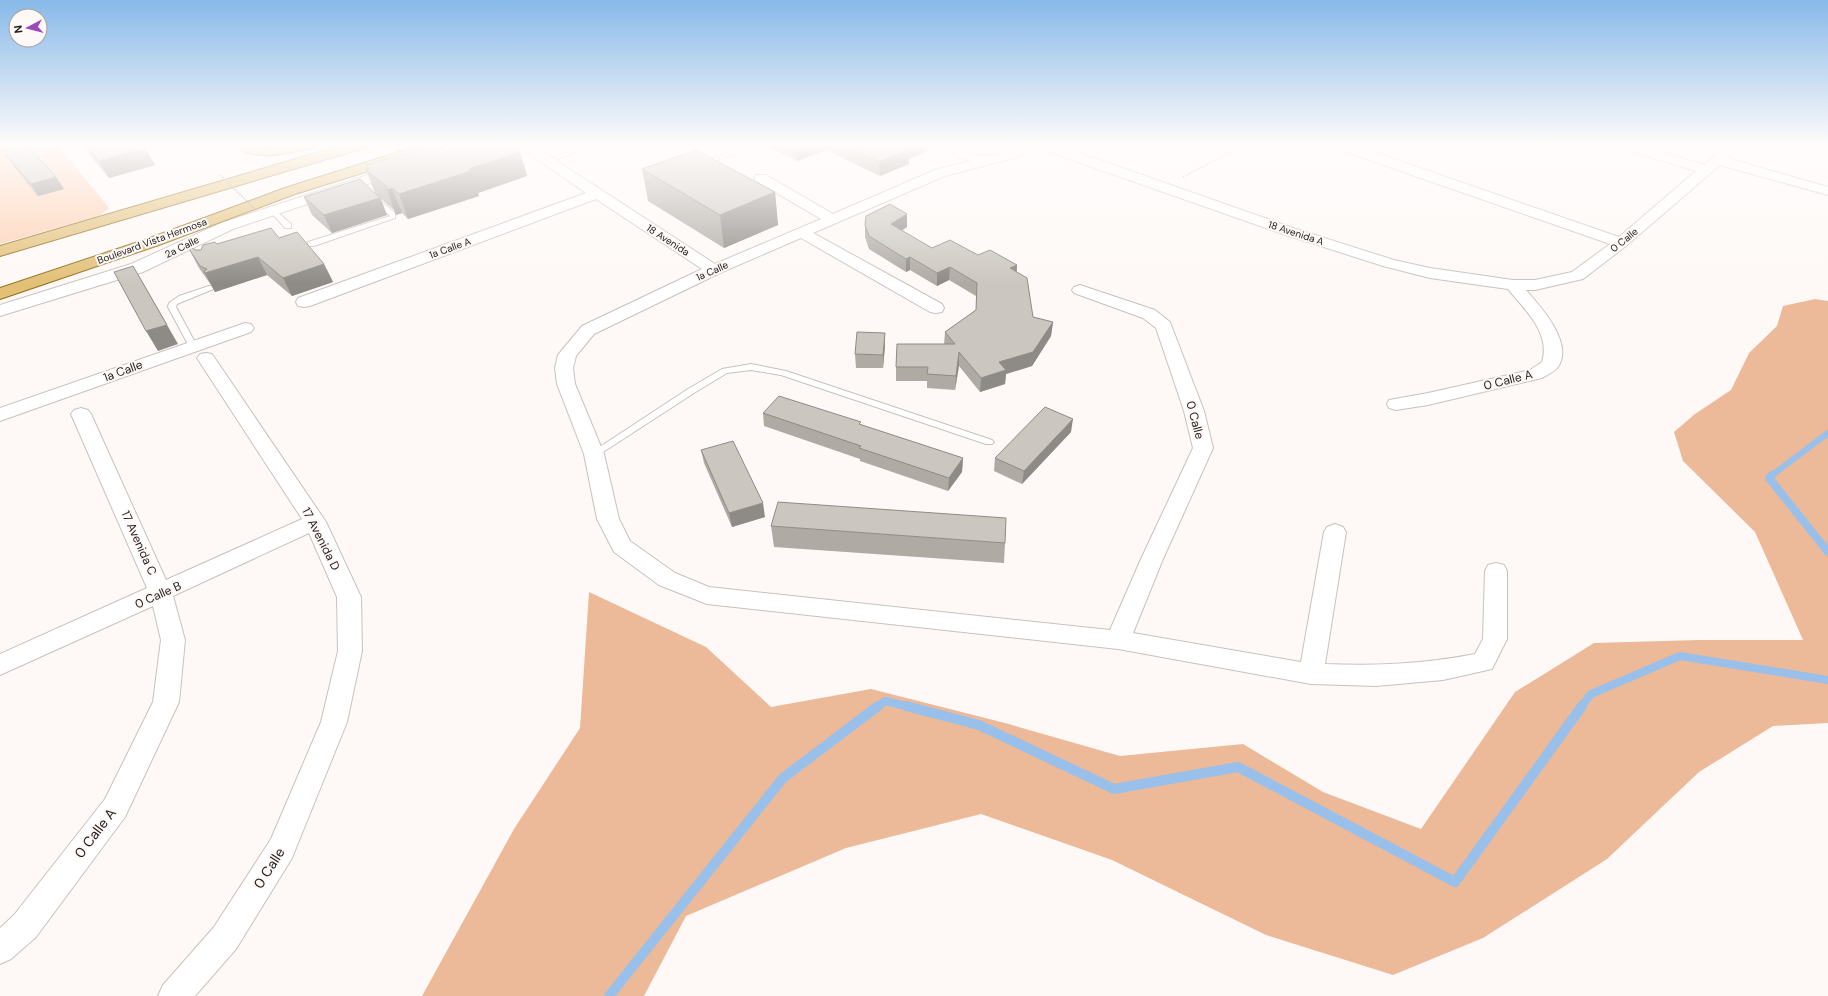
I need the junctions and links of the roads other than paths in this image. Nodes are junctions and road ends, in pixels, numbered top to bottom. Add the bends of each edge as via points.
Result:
1 (178, 190) edge
2 (292, 190) edge
3 (352, 190) edge
4 (365, 190) edge
5 (591, 190) edge
6 (783, 190) edge
7 (901, 190) edge
8 (1173, 190) edge
9 (1470, 190) edge
10 (1682, 190) edge
11 (596, 194) junction
12 (272, 210) junction
13 (834, 220) junction
14 (98, 223) junction
15 (288, 226) dead end
16 (802, 233) junction
17 (1621, 243) junction
18 (311, 244) dead end
19 (0, 251) edge
20 (714, 270) junction
21 (1513, 285) junction
22 (212, 288) edge
23 (1080, 290) dead end
24 (0, 292) edge
25 (304, 302) dead end
26 (936, 308) dead end
27 (0, 311) edge
28 (245, 328) dead end
29 (199, 352) junction
30 (1396, 404) dead end
31 (80, 414) dead end
32 (0, 415) edge
33 (989, 442) dead end
34 (594, 454) junction
35 (315, 522) junction
36 (1335, 532) dead end
37 (1496, 571) dead end
38 (161, 593) junction
39 (1118, 640) junction
40 (0, 666) edge
41 (1312, 674) junction
42 (166, 702) joint
43 (334, 722) joint
44 (0, 948) edge
45 (174, 996) edge

1 - 14 main road
2 - 24 main road, Boulevard Vista Hermosa via 153,242
3 - 12 street, 2a Calle
4 - 18 lane via 393,214 393,218
5 - 11 street, 18 Avenida
6 - 13 street
7 - 13 street, 1a Calle
8 - 21 street, 18 Avenida A via 1288,232 1389,263 1430,273
9 - 17 street
10 - 17 street, 0 Calle
11 - 20 street, 18 Avenida
11 - 25 street, 1a Calle A
12 - 15 lane
12 - 27 street, 2a Calle via 210,234 137,268
13 - 16 street, 1a Calle
14 - 19 main road
14 - 24 main road via 129,220 150,224 151,232
16 - 20 street, 1a Calle
16 - 26 street
17 - 21 street, 0 Calle via 1577,276 1535,284
20 - 34 street, 1a Calle via 588,330 567,355 564,368 566,384
21 - 30 street, 0 Calle A via 1550,336 1554,352 1550,365 1536,374
22 - 29 lane via 173,302 172,307
23 - 39 street, 0 Calle via 1149,314 1164,326 1194,411 1203,448
28 - 29 street, 1a Calle
29 - 32 street, 1a Calle
29 - 35 street, 17 Avenida D
31 - 38 street, 17 Avenida C
33 - 34 lane via 783,373 751,367 725,371
34 - 39 street, 1a Calle via 608,519 622,546 667,579 707,595
35 - 38 street, 0 Calle B
35 - 43 street, 17 Avenida D via 349,597 350,651
36 - 41 street
37 - 41 street, 1a Calle via 1495,639 1483,662 1443,670 1376,676
38 - 40 street, 0 Calle B
38 - 42 street, 17 Avenida C via 173,640
39 - 41 street, 1a Calle
42 - 44 street, 0 Calle A via 115,808 25,926
43 - 45 street, 0 Calle via 282,848 225,938

